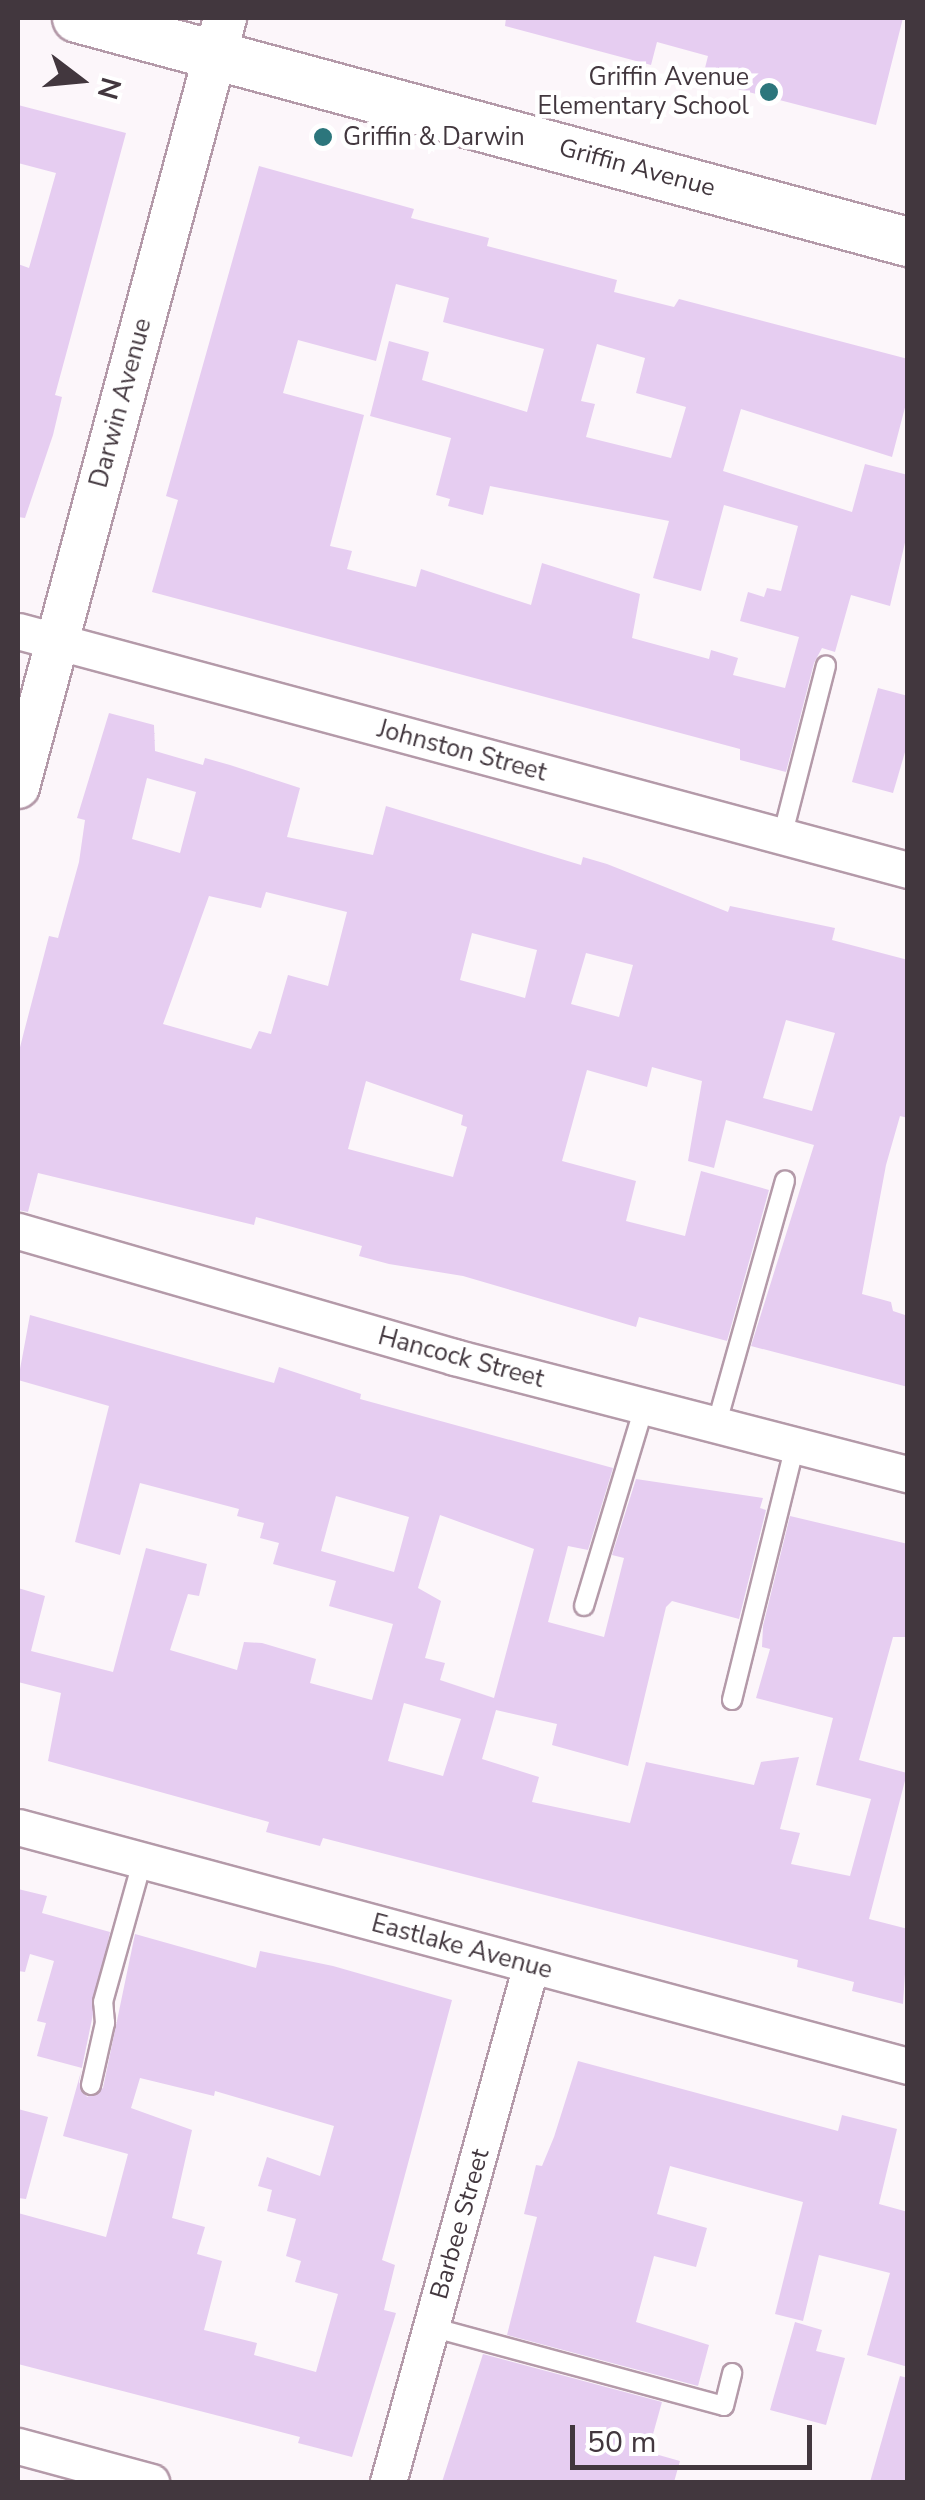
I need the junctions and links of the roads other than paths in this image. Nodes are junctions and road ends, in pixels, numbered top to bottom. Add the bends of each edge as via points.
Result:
1 (77, 18) edge
2 (220, 35) edge
3 (908, 242) edge
4 (37, 636) edge
5 (826, 666) dead end
6 (18, 788) edge
7 (782, 837) junction
8 (908, 870) edge
9 (786, 1181) dead end
10 (18, 1231) edge
11 (644, 1407) junction
12 (716, 1426) junction
13 (795, 1446) junction
14 (908, 1474) edge
15 (584, 1606) dead end
16 (732, 1700) dead end
17 (18, 1827) edge
18 (142, 1862) junction
19 (531, 1965) junction
20 (908, 2066) edge
21 (92, 2085) dead end
22 (431, 2327) junction
23 (732, 2372) dead end
24 (18, 2446) edge
25 (151, 2482) edge
26 (388, 2482) edge

1 - 2 main road, Griffin Avenue
2 - 3 main road, Griffin Avenue
2 - 4 street, Darwin Avenue
4 - 6 street, Darwin Avenue
4 - 7 street, Johnston Street
5 - 7 lane
7 - 8 street, Johnston Street
9 - 12 lane
10 - 11 street, Hancock Street
11 - 12 street, Hancock Street
11 - 15 lane
12 - 13 street, Hancock Street
13 - 14 street, Hancock Street
13 - 16 lane
17 - 18 street, Eastlake Avenue
18 - 19 street, Eastlake Avenue
18 - 21 lane via 103,2002
19 - 20 street, Eastlake Avenue
19 - 22 street, Barbee Street
22 - 23 lane via 724,2406
22 - 26 street, Barbee Street
24 - 25 street

